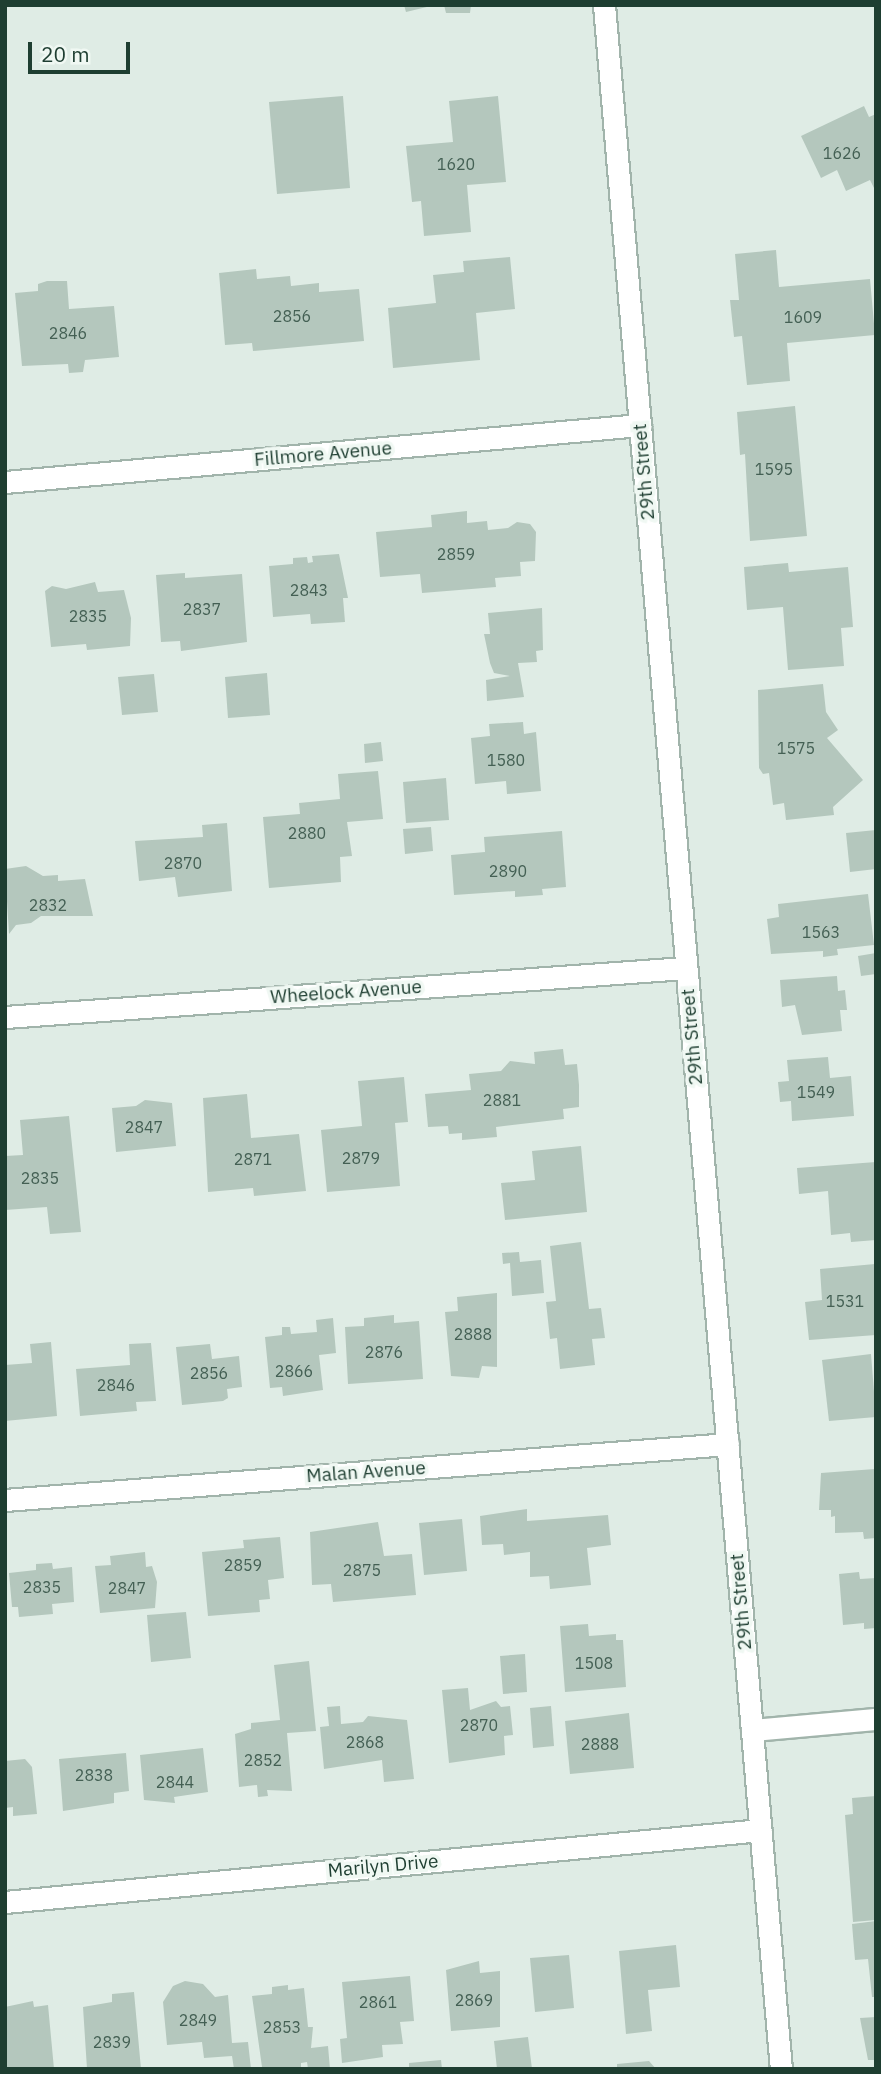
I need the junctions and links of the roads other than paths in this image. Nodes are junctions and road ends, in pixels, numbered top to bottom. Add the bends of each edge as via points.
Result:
1 (604, 5) edge
2 (640, 425) junction
3 (5, 482) edge
4 (686, 968) junction
5 (5, 1017) edge
6 (728, 1444) junction
7 (5, 1500) edge
8 (876, 1719) edge
9 (752, 1730) junction
10 (761, 1830) junction
11 (5, 1902) edge
12 (781, 2069) edge

1 - 2 street, 29th Street
2 - 3 street, Fillmore Avenue
2 - 4 street, 29th Street
4 - 5 street, Wheelock Avenue
4 - 6 street, 29th Street
6 - 7 street, Malan Avenue
6 - 9 street, 29th Street
8 - 9 street
9 - 10 street, 29th Street
10 - 11 street, Marilyn Drive
10 - 12 street, 29th Street

